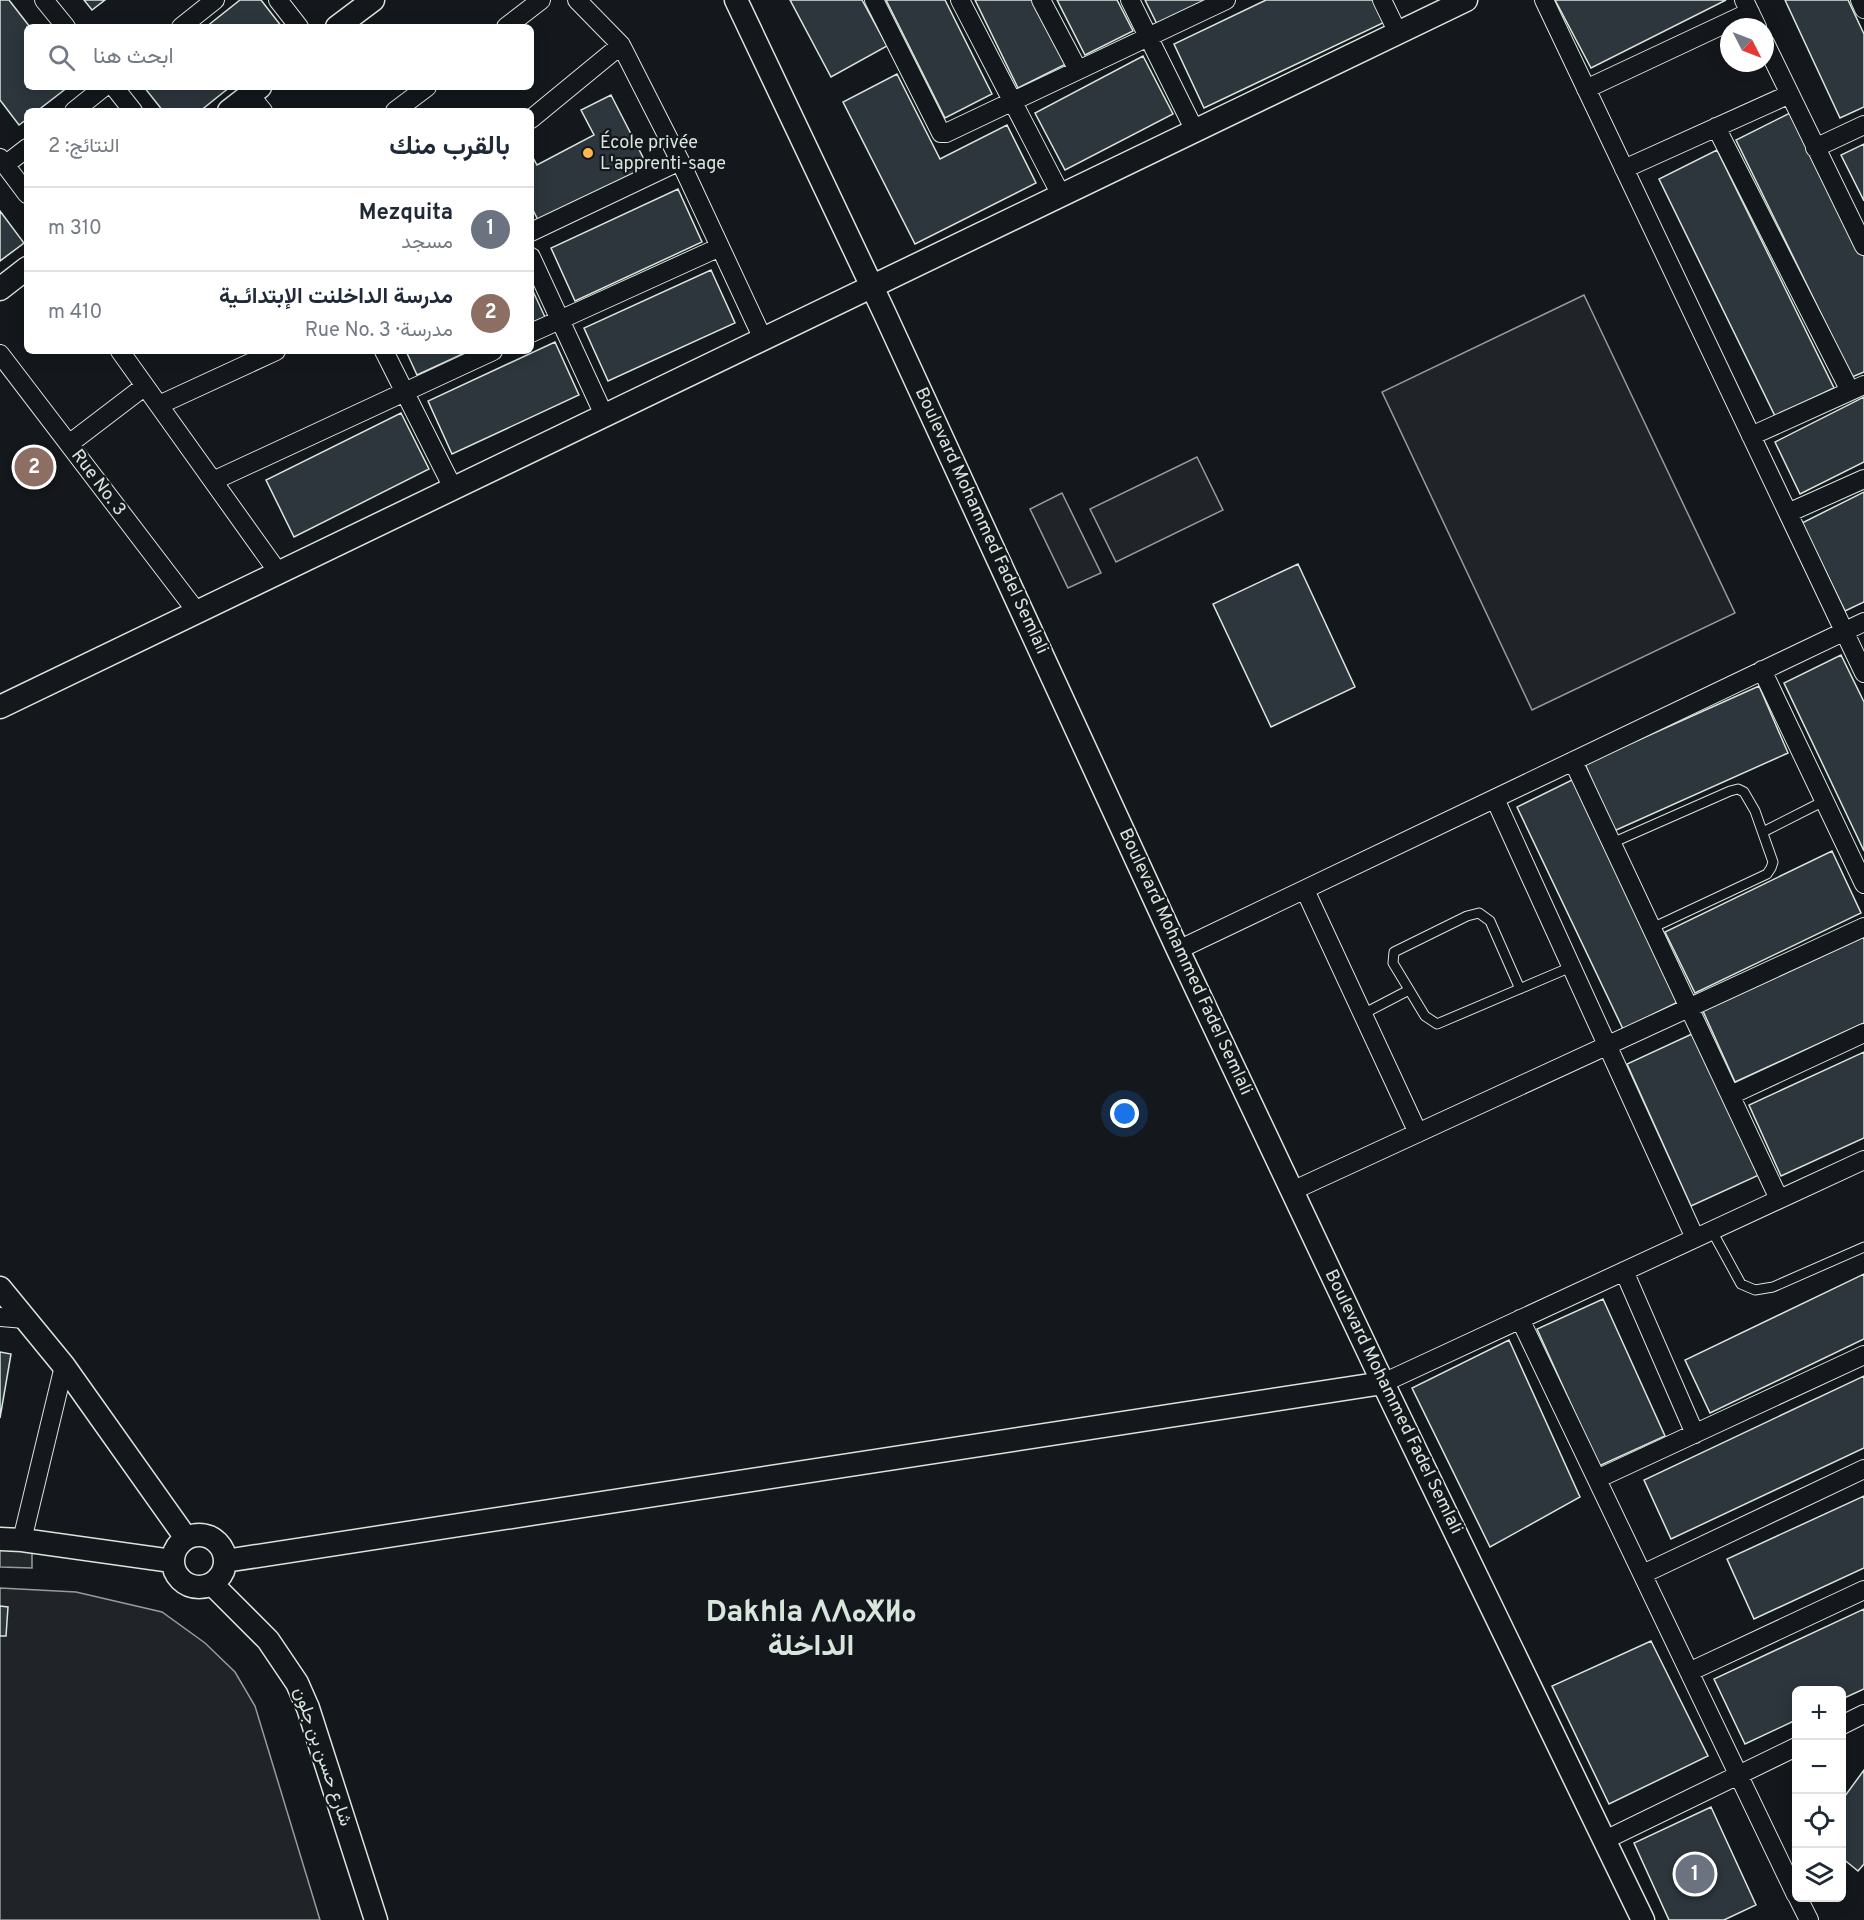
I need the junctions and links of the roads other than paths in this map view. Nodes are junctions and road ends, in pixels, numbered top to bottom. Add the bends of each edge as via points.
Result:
1 (44, 0) edge
2 (215, 0) edge
3 (278, 0) edge
4 (373, 0) edge
5 (542, 0) edge
6 (578, 0) edge
7 (736, 0) edge
8 (874, 0) edge
9 (960, 0) edge
10 (1041, 0) edge
11 (1130, 0) edge
12 (1226, 0) edge
13 (1382, 0) edge
14 (1466, 0) edge
15 (1544, 0) edge
16 (1860, 0) edge
17 (1864, 8) edge
18 (1750, 13) edge
19 (64, 24) edge
20 (185, 24) edge
21 (297, 24) edge
22 (342, 24) edge
23 (510, 24) edge
24 (1398, 33) junction
25 (1149, 37) junction
26 (621, 45) junction
27 (1774, 61) edge
28 (1078, 70) junction
29 (1586, 89) junction
30 (101, 90) edge
31 (116, 90) edge
32 (423, 90) edge
33 (1790, 94) junction
34 (258, 98) edge
35 (1013, 101) junction
36 (78, 108) edge
37 (131, 108) edge
38 (236, 108) edge
39 (399, 108) edge
40 (534, 117) edge
41 (1864, 125) edge
42 (1716, 128) junction
43 (1195, 131) junction
44 (1815, 148) junction
45 (24, 150) edge
46 (3, 161) edge
47 (680, 161) junction
48 (1624, 169) junction
49 (24, 190) edge
50 (1061, 195) junction
51 (534, 231) edge
52 (1864, 246) edge
53 (720, 247) junction
54 (534, 264) edge
55 (24, 270) edge
56 (871, 287) junction
57 (0, 289) edge
58 (559, 320) junction
59 (534, 332) edge
60 (763, 339) junction
61 (0, 354) edge
62 (122, 354) edge
63 (250, 354) edge
64 (269, 354) edge
65 (386, 354) edge
66 (487, 354) edge
67 (226, 374) junction
68 (145, 386) junction
69 (1857, 388) edge
70 (405, 392) junction
71 (159, 405) junction
72 (604, 415) junction
73 (1751, 436) junction
74 (69, 444) junction
75 (1864, 479) edge
76 (213, 482) junction
77 (453, 488) junction
78 (1788, 513) junction
79 (278, 572) junction
80 (197, 612) junction
81 (1864, 622) edge
82 (1844, 631) junction
83 (1762, 670) junction
84 (1864, 673) edge
85 (0, 707) edge
86 (1573, 761) junction
87 (1495, 798) junction
88 (1824, 801) junction
89 (1763, 832) junction
90 (1612, 843) junction
91 (1864, 884) edge
92 (1305, 890) junction
93 (1864, 927) edge
94 (1652, 928) junction
95 (1178, 950) junction
96 (1571, 967) junction
97 (1520, 989) junction
98 (1409, 990) junction
99 (1689, 1008) junction
100 (1363, 1014) junction
101 (1864, 1033) edge
102 (1607, 1045) junction
103 (1731, 1095) junction
104 (1418, 1133) junction
105 (1864, 1160) edge
106 (1292, 1191) junction
107 (1779, 1199) junction
108 (1703, 1234) junction
109 (1864, 1247) edge
110 (1624, 1272) junction
111 (0, 1288) edge
112 (0, 1317) edge
113 (25, 1319) junction
114 (1520, 1320) junction
115 (1864, 1355) edge
116 (64, 1366) junction
117 (1383, 1383) junction
118 (1695, 1434) junction
119 (1864, 1469) edge
120 (1597, 1479) junction
121 (186, 1538) junction
122 (11, 1540) edge
123 (172, 1561) junction
124 (225, 1562) junction
125 (1643, 1574) junction
126 (212, 1584) junction
127 (1864, 1590) edge
128 (1689, 1671) junction
129 (1864, 1714) edge
130 (1846, 1723) edge
131 (1792, 1749) edge
132 (1739, 1775) junction
133 (1603, 1841) junction
134 (1792, 1886) edge
135 (1800, 1902) edge
136 (376, 1920) edge
137 (1643, 1920) edge
138 (1809, 1920) edge

1 - 19 street
2 - 20 street
3 - 21 street
4 - 22 street
5 - 23 street
6 - 26 street
7 - 56 street, Boulevard Mohammed Fadel Semlali
8 - 35 street via 941,133
9 - 35 street
10 - 28 street
11 - 25 street
12 - 25 street
13 - 24 street
14 - 24 street
15 - 29 street
16 - 17 street
18 - 29 street
24 - 43 street
25 - 28 street
25 - 43 street
26 - 40 street
26 - 47 street
27 - 33 street
28 - 35 street
29 - 48 street
30 - 36 street
31 - 37 street
32 - 39 street
33 - 42 street
33 - 44 street
34 - 38 street
35 - 50 street
41 - 44 street
42 - 48 street
42 - 69 street
43 - 50 street
44 - 52 street
45 - 46 street
46 - 49 street
47 - 51 street
47 - 53 street
48 - 73 street
50 - 56 street
53 - 58 street
53 - 60 street
54 - 58 street
55 - 57 street
56 - 60 street
56 - 95 street, Boulevard Mohammed Fadel Semlali
58 - 59 street
58 - 72 street
60 - 72 street
61 - 74 street, Rue No. 3
62 - 68 street
63 - 67 street
64 - 67 street
65 - 70 street
66 - 70 street
67 - 71 street
68 - 71 street
68 - 74 street
69 - 73 street
70 - 76 street
70 - 77 street
71 - 76 street
72 - 77 street
73 - 78 street
74 - 80 street, Rue No. 3
75 - 78 street
76 - 79 street
77 - 79 street
78 - 82 street
79 - 80 street
80 - 85 street
81 - 82 street
82 - 83 street
82 - 84 street
83 - 86 street
83 - 88 street
86 - 87 street
86 - 90 street
87 - 92 street
87 - 96 street
88 - 89 lane
88 - 91 street
89 - 90 lane via 1744,792 1738,789
89 - 94 lane via 1773,862 1767,873
90 - 94 street
92 - 95 street
92 - 100 street
93 - 99 street
94 - 99 street
95 - 106 street, Boulevard Mohammed Fadel Semlali
96 - 97 lane
96 - 102 street
97 - 98 lane via 1437,1024 1425,1016
97 - 98 lane via 1490,921 1479,913 1394,952 1393,963
98 - 100 lane
99 - 102 street
99 - 103 street
100 - 104 street
101 - 103 street
102 - 104 street
102 - 108 street
103 - 107 street
104 - 106 street
105 - 107 street
106 - 117 street, Boulevard Mohammed Fadel Semlali
107 - 108 street
108 - 109 lane via 1741,1284 1755,1290 1773,1287
108 - 110 street
110 - 114 street
110 - 118 street
111 - 113 street
112 - 113 street
113 - 116 street
114 - 117 street
114 - 120 street
115 - 118 street
116 - 121 street
116 - 122 street
117 - 124 street
117 - 133 street, Boulevard Mohammed Fadel Semlali
118 - 120 street
119 - 125 street
120 - 125 street
121 - 123 street
121 - 124 street via 212,1538 224,1552
122 - 123 street
123 - 126 street via 185,1584
124 - 126 street via 224,1570
125 - 128 street
126 - 136 street, شارع حسن بن جلون via 268,1640 297,1683
127 - 128 street
128 - 132 street
129 - 130 street
131 - 132 street
132 - 133 street
132 - 134 street
133 - 137 street, Boulevard Mohammed Fadel Semlali
135 - 138 street

